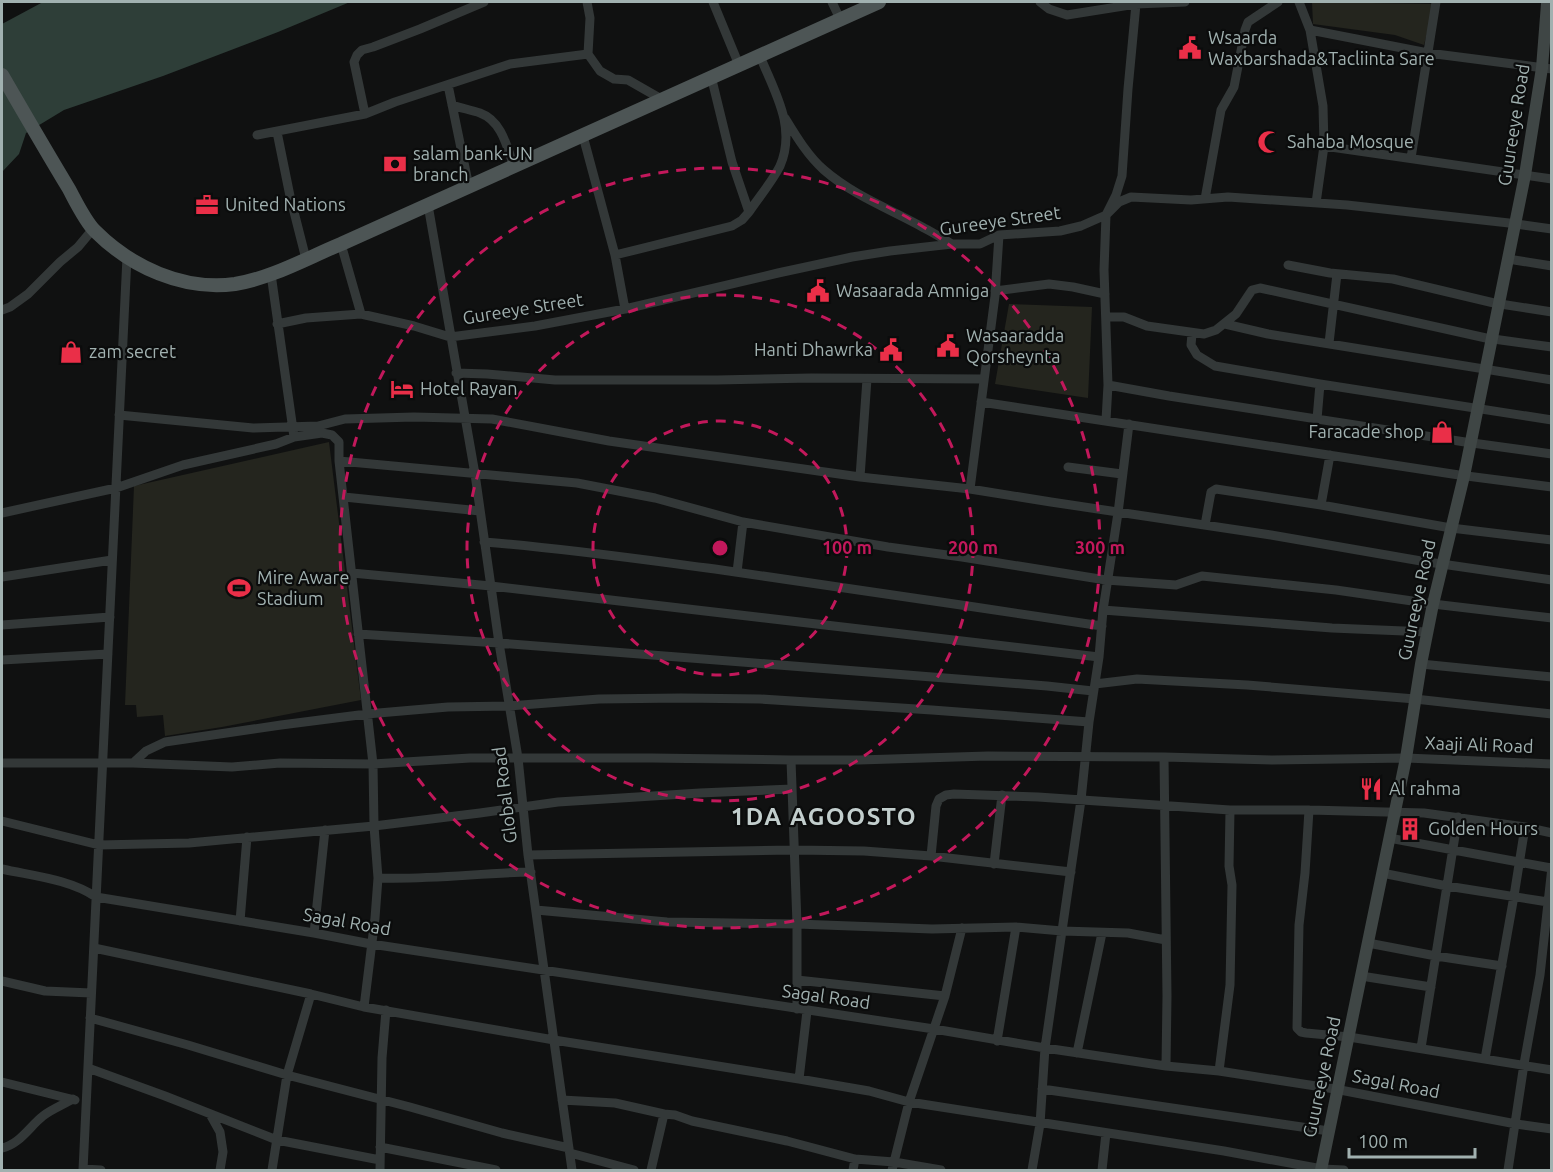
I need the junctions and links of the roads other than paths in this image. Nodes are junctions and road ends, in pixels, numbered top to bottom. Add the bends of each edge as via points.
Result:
1 (484, 2) edge
2 (587, 2) edge
3 (713, 2) edge
4 (832, 2) edge
5 (879, 2) edge
6 (1040, 2) edge
7 (1185, 2) edge
8 (1278, 2) edge
9 (1299, 2) edge
10 (1436, 2) edge
11 (1136, 4) junction
12 (1548, 4) edge
13 (840, 19) junction
14 (1310, 30) junction
15 (1548, 32) edge
16 (1428, 53) junction
17 (588, 54) junction
18 (760, 56) junction
19 (739, 65) junction
20 (1547, 69) edge
21 (2, 75) edge
22 (711, 76) junction
23 (448, 85) junction
24 (663, 100) junction
25 (452, 105) junction
26 (364, 114) junction
27 (785, 118) junction
28 (277, 132) junction
29 (257, 135) dead end
30 (583, 136) junction
31 (1324, 146) junction
32 (1411, 158) junction
33 (514, 167) junction
34 (1525, 175) junction
35 (1551, 179) edge
36 (469, 187) junction
37 (1205, 199) junction
38 (1316, 202) junction
39 (428, 205) junction
40 (749, 212) junction
41 (1106, 215) junction
42 (1515, 223) junction
43 (93, 229) junction
44 (1551, 229) edge
45 (999, 235) junction
46 (341, 244) junction
47 (952, 244) junction
48 (615, 255) junction
49 (127, 257) junction
50 (306, 259) junction
51 (1508, 259) junction
52 (1288, 265) dead end
53 (1551, 266) edge
54 (271, 274) junction
55 (1337, 274) junction
56 (995, 291) junction
57 (1105, 294) junction
58 (1499, 303) junction
59 (1332, 305) junction
60 (625, 309) junction
61 (2, 310) edge
62 (1551, 312) edge
63 (361, 314) junction
64 (1106, 316) junction
65 (277, 324) junction
66 (1225, 324) junction
67 (1192, 334) junction
68 (450, 337) junction
69 (1492, 338) junction
70 (1329, 343) junction
71 (1551, 347) edge
72 (1485, 370) junction
73 (456, 373) junction
74 (867, 379) junction
75 (984, 380) junction
76 (1551, 380) edge
77 (1320, 384) junction
78 (1108, 385) junction
79 (981, 402) junction
80 (1477, 409) junction
81 (119, 415) junction
82 (465, 417) junction
83 (1317, 418) junction
84 (1107, 420) junction
85 (1551, 420) edge
86 (1129, 424) junction
87 (293, 432) junction
88 (1470, 443) junction
89 (1551, 454) edge
90 (1330, 455) junction
91 (339, 460) junction
92 (1068, 467) dead end
93 (475, 474) junction
94 (1122, 474) junction
95 (1464, 476) junction
96 (860, 477) junction
97 (1551, 487) edge
98 (116, 488) junction
99 (970, 489) junction
100 (344, 497) junction
101 (1321, 505) junction
102 (480, 511) junction
103 (2, 513) edge
104 (1118, 513) junction
105 (743, 522) junction
106 (1205, 525) junction
107 (1451, 528) junction
108 (1551, 540) edge
109 (484, 542) junction
110 (112, 560) junction
111 (1443, 564) junction
112 (737, 572) junction
113 (352, 573) junction
114 (2, 577) edge
115 (1106, 580) junction
116 (1551, 580) edge
117 (490, 586) junction
118 (1433, 604) junction
119 (1102, 610) junction
120 (110, 617) junction
121 (1551, 618) edge
122 (2, 625) edge
123 (1102, 626) junction
124 (1428, 632) junction
125 (358, 634) junction
126 (499, 643) junction
127 (108, 654) junction
128 (1099, 657) junction
129 (2, 660) edge
130 (1421, 664) junction
131 (1551, 677) edge
132 (1094, 687) junction
133 (1415, 699) junction
134 (509, 706) junction
135 (368, 714) junction
136 (1551, 714) edge
137 (1089, 722) junction
138 (1085, 756) junction
139 (1164, 757) junction
140 (518, 758) junction
141 (1406, 758) junction
142 (791, 760) junction
143 (2, 763) edge
144 (102, 763) junction
145 (133, 763) junction
146 (373, 764) junction
147 (1551, 764) edge
148 (792, 789) junction
149 (1002, 795) junction
150 (1081, 800) junction
151 (1165, 805) junction
152 (522, 807) junction
153 (1230, 810) junction
154 (1309, 810) junction
155 (1395, 812) junction
156 (1458, 817) junction
157 (2, 821) edge
158 (374, 826) junction
159 (1525, 827) junction
160 (325, 830) junction
161 (1551, 833) edge
162 (248, 837) junction
163 (1389, 838) junction
164 (99, 845) junction
165 (794, 850) junction
166 (1453, 850) junction
167 (528, 855) junction
168 (931, 856) junction
169 (1520, 862) junction
170 (994, 864) junction
171 (1551, 868) edge
172 (2, 869) edge
173 (531, 872) junction
174 (1071, 872) junction
175 (1382, 873) junction
176 (378, 878) junction
177 (1447, 886) junction
178 (1514, 896) junction
179 (96, 897) junction
180 (1548, 902) junction
181 (536, 910) junction
182 (240, 921) junction
183 (797, 924) junction
184 (1016, 927) junction
185 (962, 928) junction
186 (1062, 931) junction
187 (314, 933) junction
188 (1102, 933) junction
189 (1166, 940) junction
190 (1368, 943) junction
191 (371, 944) junction
192 (94, 948) junction
193 (1436, 956) junction
194 (1502, 966) junction
195 (544, 969) junction
196 (1540, 975) junction
197 (1361, 976) junction
198 (1551, 976) edge
199 (797, 980) junction
200 (2, 981) edge
201 (1431, 987) junction
202 (91, 993) junction
203 (311, 993) junction
204 (945, 996) junction
205 (364, 1006) junction
206 (386, 1010) junction
207 (802, 1010) junction
208 (90, 1018) junction
209 (934, 1029) junction
210 (1348, 1036) junction
211 (554, 1040) junction
212 (997, 1041) junction
213 (1045, 1048) junction
214 (1421, 1048) junction
215 (1077, 1053) junction
216 (1485, 1059) junction
217 (1524, 1064) junction
218 (1166, 1066) junction
219 (88, 1068) junction
220 (1551, 1070) edge
221 (1220, 1071) junction
222 (287, 1076) junction
223 (799, 1078) junction
224 (2, 1082) edge
225 (1042, 1089) junction
226 (1338, 1090) junction
227 (73, 1099) junction
228 (381, 1100) junction
229 (562, 1100) junction
230 (86, 1101) junction
231 (909, 1102) junction
232 (210, 1114) junction
233 (664, 1114) junction
234 (1040, 1124) junction
235 (1516, 1124) junction
236 (1551, 1129) edge
237 (1329, 1131) junction
238 (1106, 1133) junction
239 (277, 1140) junction
240 (380, 1147) junction
241 (2, 1148) edge
242 (569, 1150) junction
243 (855, 1159) junction
244 (380, 1160) junction
245 (893, 1166) edge
246 (83, 1170) edge
247 (100, 1170) edge
248 (220, 1170) edge
249 (272, 1170) edge
250 (380, 1170) edge
251 (496, 1170) edge
252 (572, 1170) edge
253 (634, 1170) edge
254 (651, 1170) edge
255 (853, 1170) edge
256 (941, 1170) edge
257 (1032, 1170) edge
258 (1102, 1170) edge
259 (1321, 1170) edge
260 (1344, 1170) edge
261 (1508, 1170) edge

1 - 26 street via 362,50 354,62
2 - 17 street
3 - 19 street
4 - 13 street
5 - 13 main road
6 - 11 street via 1067,15
7 - 11 street
8 - 37 street via 1248,22 1245,30 1234,87 1221,110
9 - 14 street
10 - 16 street
11 - 41 street via 1122,176
12 - 15 street, Guureeye Road
13 - 18 main road
14 - 16 street
14 - 31 street via 1323,106
15 - 20 street, Guureeye Road
16 - 20 street
16 - 32 street
17 - 23 street via 510,64
17 - 24 street via 606,76 628,80
18 - 19 main road
18 - 27 street
19 - 22 main road
20 - 34 street, Guureeye Road
21 - 43 main road
22 - 24 main road
22 - 40 street
23 - 25 street
23 - 26 street
24 - 30 main road
25 - 33 street via 482,113 492,120 501,130
25 - 36 street
26 - 28 street
27 - 40 street via 783,157
27 - 47 street via 822,168 843,185
28 - 29 street
28 - 50 street
30 - 33 main road
30 - 48 street
31 - 32 street
31 - 38 street
32 - 34 street
33 - 36 main road
34 - 35 street
34 - 42 street, Guureeye Road
36 - 39 main road
37 - 38 street, Gureeye Street
37 - 41 street, Gureeye Street via 1131,197
38 - 42 street, Gureeye Street
39 - 46 main road
39 - 68 street, Global Road
40 - 48 street via 732,226
41 - 45 street, Gureeye Street via 1060,231
41 - 57 street
42 - 44 street, Gureeye Street
42 - 51 street, Guureeye Road
43 - 49 main road
43 - 61 street via 28,294
45 - 47 street, Gureeye Street via 980,244
45 - 56 street
46 - 50 main road
46 - 63 street
47 - 60 street, Gureeye Street via 852,257
48 - 60 street
49 - 54 main road via 154,272 190,283 234,284
49 - 81 street
50 - 54 main road
51 - 53 street
51 - 58 street, Guureeye Road
52 - 55 street
54 - 65 street
55 - 58 street via 1393,279
55 - 59 street
56 - 57 street via 1049,284
56 - 75 street
57 - 64 street
58 - 62 street
58 - 69 street, Guureeye Road
59 - 66 street via 1260,288 1252,290
59 - 69 street
59 - 70 street
60 - 68 street, Gureeye Street
63 - 65 street
63 - 68 street
64 - 67 street
64 - 78 street
65 - 87 street
66 - 67 street via 1204,334
66 - 70 street
67 - 77 street via 1191,345 1197,355 1215,366
68 - 73 street, Global Road
69 - 71 street
69 - 72 street, Guureeye Road
70 - 72 street
72 - 76 street
72 - 80 street, Guureeye Road
73 - 74 street via 555,380
73 - 82 street, Global Road
74 - 75 street
74 - 96 street
75 - 79 street
77 - 80 street
77 - 83 street
78 - 83 street
78 - 84 street
79 - 84 street
79 - 99 street
80 - 85 street
80 - 88 street, Guureeye Road
81 - 87 street
81 - 98 street
82 - 87 street via 345,419
82 - 93 street, Global Road
82 - 96 street
83 - 88 street
84 - 86 street
86 - 90 street
86 - 94 street
87 - 91 street via 332,435 339,442
87 - 98 street via 276,444 183,465
88 - 89 street
88 - 95 street, Guureeye Road
90 - 95 street
90 - 101 street
91 - 93 street
91 - 100 street
92 - 94 street
93 - 102 street, Global Road
93 - 105 street via 577,483 655,498
94 - 104 street
95 - 97 street
95 - 107 street, Guureeye Road
96 - 99 street
98 - 103 street
98 - 110 street
99 - 104 street
100 - 102 street
100 - 113 street
101 - 106 street via 1216,489 1211,492
101 - 107 street
102 - 109 street, Global Road
104 - 106 street
104 - 115 street
105 - 112 street
105 - 115 street
106 - 111 street
107 - 108 street
107 - 111 street, Guureeye Road
109 - 112 street
109 - 117 street, Global Road
110 - 114 street
110 - 120 street
111 - 116 street
111 - 118 street, Guureeye Road
112 - 123 street
113 - 117 street
113 - 125 street
115 - 118 street via 1176,585 1202,576
115 - 119 street
117 - 126 street, Global Road
117 - 128 street
118 - 121 street
118 - 124 street, Guureeye Road
119 - 123 street
119 - 124 street
120 - 122 street
120 - 127 street
123 - 128 street
124 - 130 street, Guureeye Road
125 - 126 street
125 - 135 street
126 - 132 street
126 - 134 street, Global Road
127 - 129 street
127 - 144 street
128 - 132 street
130 - 131 street
130 - 133 street, Guureeye Road
132 - 133 street via 1137,679
132 - 137 street
133 - 136 street
133 - 141 street, Guureeye Road
134 - 135 street
134 - 137 street via 599,699 760,699
134 - 140 street, Global Road
135 - 145 street via 165,742
135 - 146 street
137 - 138 street
138 - 139 street, Xaaji Ali Road
138 - 142 street, Xaaji Ali Road
138 - 150 street
139 - 141 street, Xaaji Ali Road
139 - 151 street
140 - 142 street, Xaaji Ali Road
140 - 146 street, Xaaji Ali Road
140 - 152 street, Global Road
141 - 147 street, Xaaji Ali Road
141 - 155 street, Guureeye Road
142 - 148 street
143 - 144 street, Xaaji Ali Road
144 - 145 street, Xaaji Ali Road
144 - 164 street
145 - 146 street, Xaaji Ali Road via 232,767
146 - 158 street
148 - 152 street
148 - 165 street
149 - 150 street
149 - 168 street via 954,794 939,799
149 - 170 street
150 - 151 street
150 - 174 street
151 - 153 street
151 - 189 street
152 - 158 street
152 - 167 street, Global Road
153 - 154 street
153 - 221 street via 1230,985
154 - 155 street
154 - 210 street via 1299,925 1297,1028 1306,1033
155 - 156 street
155 - 163 street, Guureeye Road
156 - 159 street
156 - 166 street
157 - 164 street
158 - 160 street
158 - 176 street
159 - 161 street
159 - 169 street
160 - 162 street
160 - 187 street
162 - 164 street
162 - 182 street
163 - 166 street
163 - 175 street, Guureeye Road
164 - 179 street
165 - 167 street
165 - 168 street
165 - 183 street
166 - 169 street
166 - 177 street
167 - 173 street, Global Road
168 - 170 street
169 - 171 street
169 - 178 street
170 - 174 street
171 - 180 street
172 - 179 street, Sagal Road via 67,884
173 - 176 street
173 - 181 street, Global Road
174 - 186 street
175 - 177 street
175 - 190 street, Guureeye Road
176 - 191 street
177 - 178 street
177 - 193 street
178 - 180 street
178 - 194 street
179 - 182 street, Sagal Road
179 - 192 street
180 - 196 street
181 - 183 street via 667,922
181 - 195 street, Global Road
182 - 187 street, Sagal Road
183 - 185 street
183 - 199 street
184 - 185 street
184 - 186 street
184 - 212 street
185 - 204 street
186 - 188 street
186 - 213 street
187 - 191 street, Sagal Road
188 - 189 street
188 - 215 street
189 - 218 street
190 - 193 street
190 - 197 street, Guureeye Road
191 - 195 street, Sagal Road
191 - 205 street
192 - 202 street
192 - 203 street
193 - 194 street
193 - 201 street
194 - 216 street
195 - 207 street, Sagal Road
195 - 211 street, Global Road
196 - 198 street
196 - 217 street
197 - 201 street
197 - 210 street, Guureeye Road
199 - 204 street
199 - 207 street
200 - 202 street via 34,989
201 - 214 street
202 - 208 street
203 - 205 street
203 - 222 street
204 - 209 street
205 - 206 street
206 - 211 street
206 - 228 street
207 - 209 street, Sagal Road
207 - 223 street
208 - 219 street
208 - 222 street
209 - 212 street, Sagal Road
209 - 231 street
210 - 214 street
210 - 226 street, Guureeye Road
211 - 223 street
211 - 229 street, Global Road
212 - 213 street, Sagal Road
213 - 215 street, Sagal Road
213 - 225 street
214 - 216 street
215 - 218 street, Sagal Road
216 - 217 street
217 - 220 street
217 - 235 street
218 - 221 street, Sagal Road
219 - 230 street
219 - 232 street
221 - 226 street, Sagal Road
222 - 228 street
222 - 239 street
223 - 231 street
224 - 227 street
225 - 234 street
225 - 237 street
226 - 235 street, Sagal Road
226 - 237 street, Guureeye Road
227 - 230 street
227 - 241 street via 43,1116
228 - 240 street
228 - 242 street
229 - 233 street via 615,1103
229 - 242 street, Global Road
230 - 246 street
231 - 234 street
231 - 245 street
232 - 239 street
232 - 248 street via 220,1132
233 - 243 street
233 - 254 street
234 - 238 street
234 - 257 street
235 - 236 street, Sagal Road
235 - 261 street
237 - 259 street, Guureeye Road
238 - 258 street
238 - 259 street
239 - 244 street
239 - 249 street
240 - 244 street
240 - 251 street
242 - 252 street, Global Road
242 - 253 street
243 - 245 street
243 - 255 street
244 - 250 street
245 - 256 street
246 - 247 street
259 - 260 street

